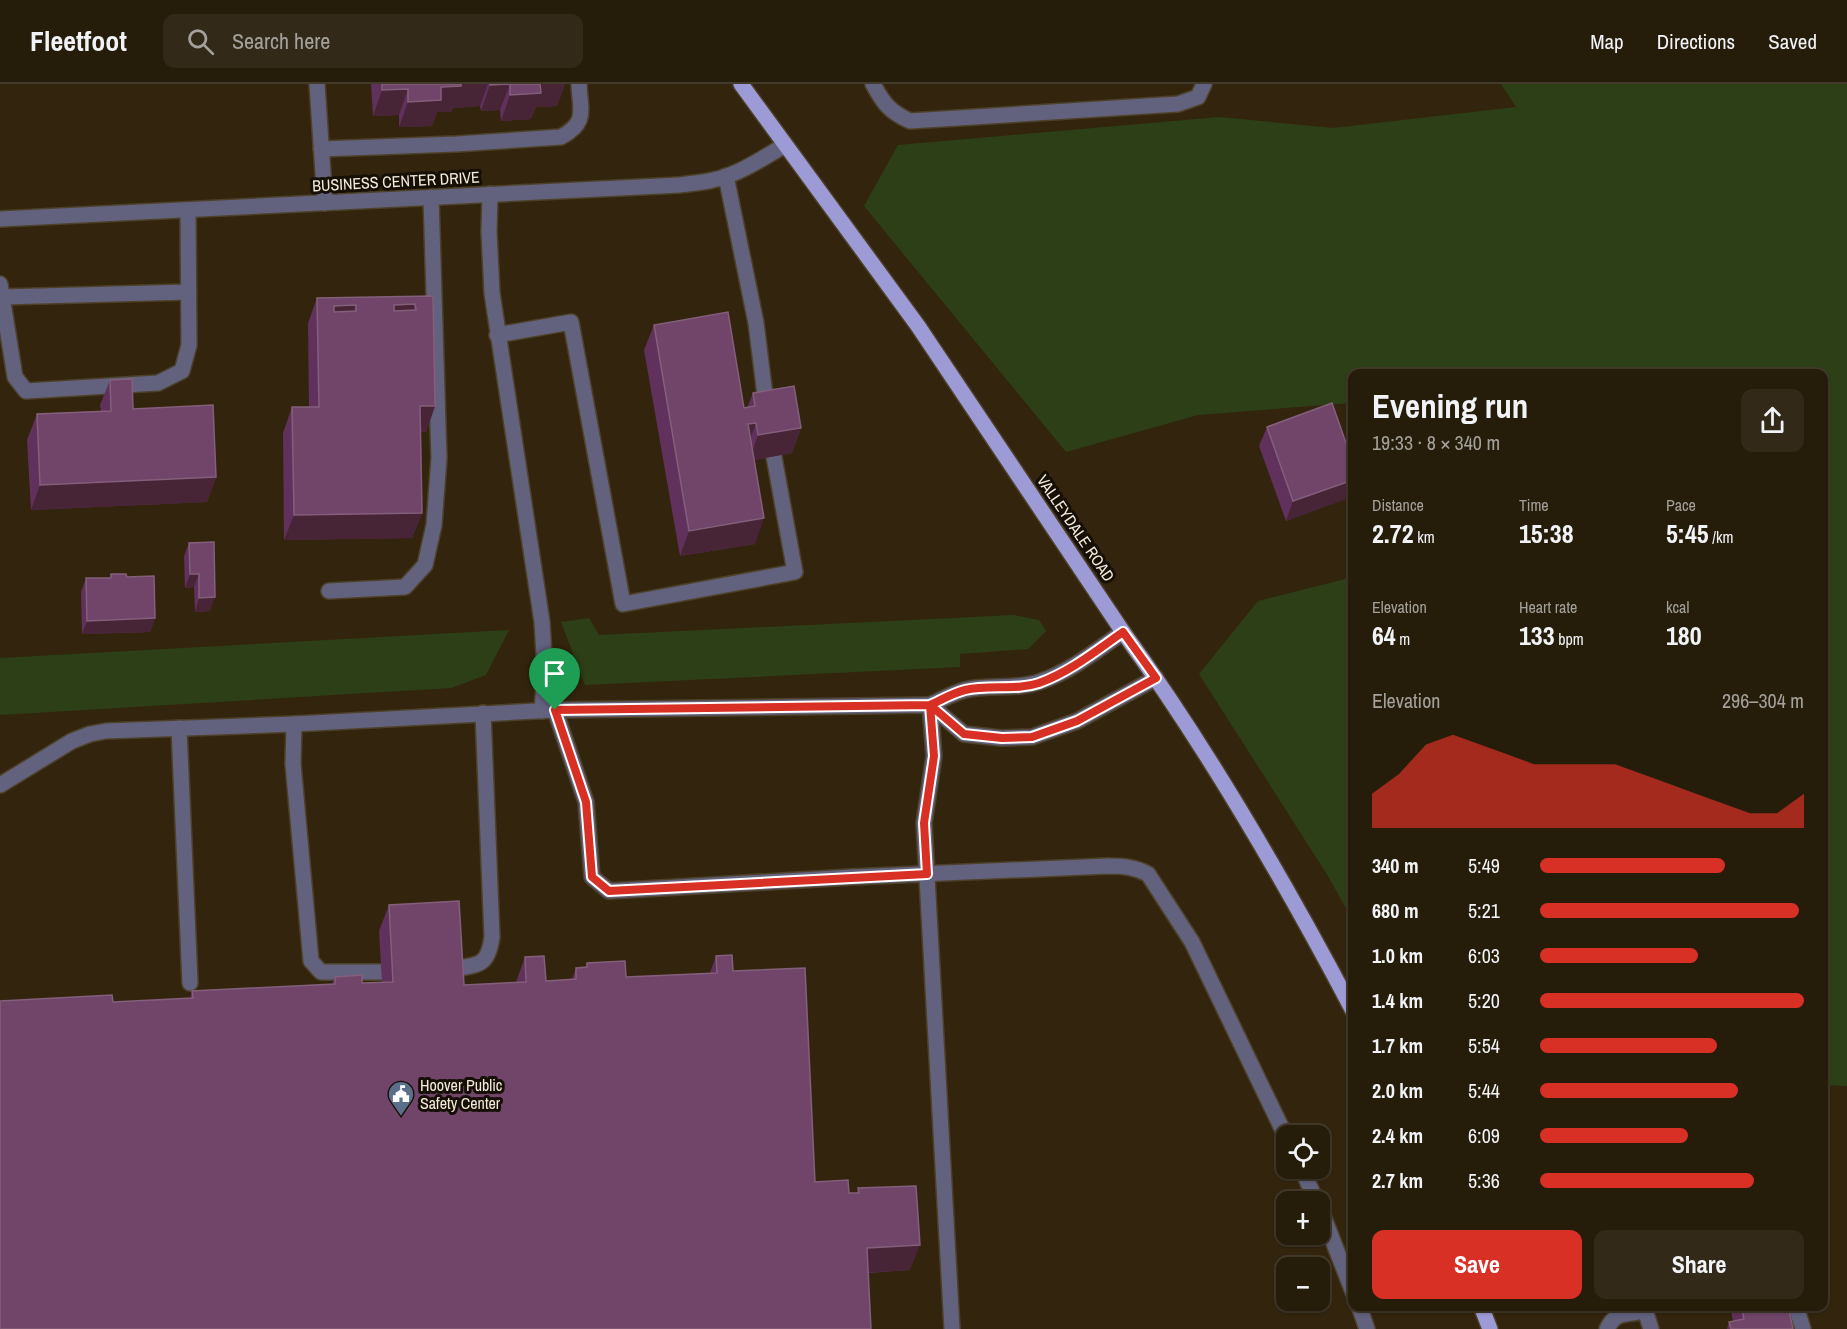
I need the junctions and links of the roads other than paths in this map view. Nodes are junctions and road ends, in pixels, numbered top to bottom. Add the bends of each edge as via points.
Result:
1 (317, 84) edge
2 (579, 84) edge
3 (741, 84) edge
4 (873, 84) edge
5 (1204, 84) edge
6 (785, 146) junction
7 (321, 149) junction
8 (726, 176) junction
9 (490, 194) junction
10 (431, 197) junction
11 (325, 203) junction
12 (188, 210) junction
13 (0, 219) edge
14 (1, 290) edge
15 (188, 292) junction
16 (497, 335) junction
17 (768, 414) edge
18 (774, 456) edge
19 (329, 591) dead end
20 (1123, 632) junction
21 (1156, 678) junction
22 (930, 705) junction
23 (548, 710) junction
24 (483, 713) junction
25 (294, 724) junction
26 (179, 728) junction
27 (0, 785) edge
28 (927, 874) junction
29 (452, 969) edge
30 (381, 972) dead end
31 (190, 983) dead end
32 (1348, 1001) edge
33 (1280, 1125) edge
34 (1330, 1233) edge
35 (1348, 1279) edge
36 (1361, 1311) edge
37 (1484, 1311) edge
38 (1636, 1311) edge
39 (1648, 1311) edge
40 (1798, 1311) edge
41 (952, 1329) edge
42 (1367, 1329) edge
43 (1490, 1329) edge
44 (1607, 1329) edge
45 (1651, 1329) edge
46 (1803, 1329) edge

1 - 7 lane
2 - 7 lane via 580,120 561,137
3 - 6 main road, VALLEYDALE ROAD
4 - 5 lane via 893,114 910,121 1178,104 1198,97
6 - 8 lane, BUSINESS CENTER DRIVE
6 - 20 main road, VALLEYDALE ROAD via 918,326
7 - 11 lane
8 - 9 lane, BUSINESS CENTER DRIVE via 680,185
8 - 17 lane via 756,323
9 - 10 lane, BUSINESS CENTER DRIVE
9 - 16 lane
10 - 11 lane, BUSINESS CENTER DRIVE
10 - 19 lane via 439,458 434,525 425,565 405,587
11 - 12 lane, BUSINESS CENTER DRIVE
12 - 13 lane, BUSINESS CENTER DRIVE
12 - 15 lane
14 - 15 lane
14 - 15 lane via 15,377 26,391 158,383 182,370 189,345
16 - 18 lane via 571,322 623,604 795,572
16 - 23 lane via 542,622
20 - 21 main road, VALLEYDALE ROAD
20 - 22 lane via 1084,660 1038,683 965,690
21 - 22 lane via 1077,721 1032,737 964,734
21 - 32 main road, VALLEYDALE ROAD via 1263,844
22 - 23 lane
22 - 28 lane via 934,756 924,823
23 - 24 lane
23 - 28 lane via 586,802 592,877 609,891
24 - 25 lane
24 - 29 lane via 492,937 489,955 478,966
25 - 26 lane
25 - 30 lane via 293,764 311,961 321,972
26 - 27 lane via 90,734
26 - 31 lane
28 - 33 lane via 1125,866 1148,874 1192,942
28 - 41 lane
34 - 35 lane
36 - 42 lane
37 - 43 main road
38 - 44 lane via 1612,1319
39 - 45 lane
40 - 46 lane

